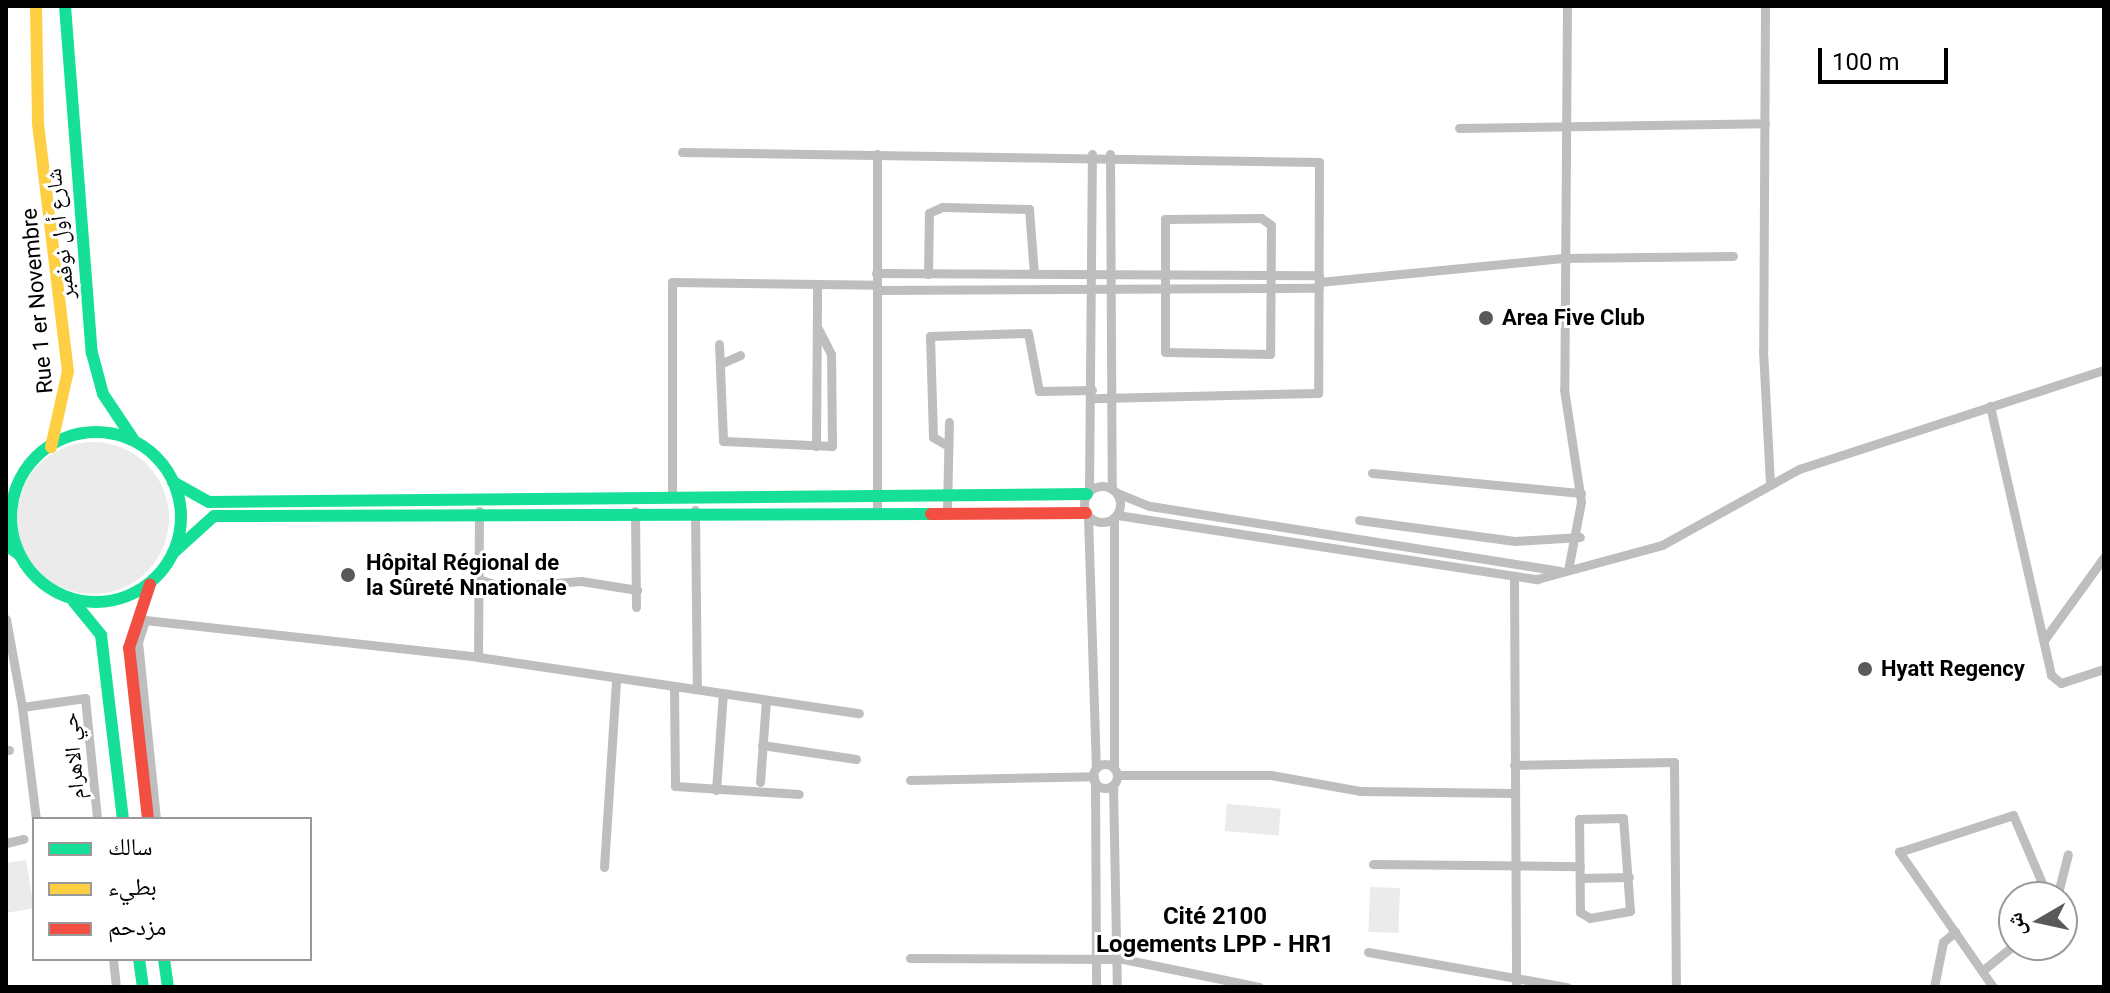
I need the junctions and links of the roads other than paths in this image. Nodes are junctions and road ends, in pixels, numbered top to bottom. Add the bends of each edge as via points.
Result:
1 (36, 6) edge
2 (65, 6) edge
3 (1567, 6) edge
4 (1765, 6) edge
5 (1765, 123) junction
6 (1567, 125) junction
7 (1459, 128) dead end
8 (682, 152) dead end
9 (877, 154) junction
10 (1092, 154) junction
11 (1110, 154) junction
12 (1733, 256) dead end
13 (1563, 258) junction
14 (876, 273) junction
15 (928, 274) junction
16 (1034, 274) junction
17 (1092, 274) junction
18 (1110, 274) junction
19 (1163, 274) junction
20 (1275, 275) junction
21 (1319, 282) junction
22 (817, 284) junction
23 (876, 288) junction
24 (1274, 288) junction
25 (1092, 290) junction
26 (1110, 290) junction
27 (1163, 290) junction
28 (817, 327) junction
29 (719, 344) dead end
30 (740, 355) dead end
31 (720, 364) junction
32 (2104, 370) edge
33 (1092, 394) junction
34 (1109, 398) junction
35 (1990, 406) junction
36 (949, 422) dead end
37 (945, 444) junction
38 (139, 445) junction
39 (816, 446) junction
40 (51, 447) junction
41 (1372, 473) dead end
42 (173, 482) junction
43 (1770, 484) junction
44 (1115, 491) junction
45 (1088, 492) junction
46 (1581, 493) junction
47 (947, 494) junction
48 (877, 496) junction
49 (672, 497) junction
50 (498, 505) junction
51 (399, 507) junction
52 (947, 509) junction
53 (635, 510) junction
54 (695, 510) junction
55 (877, 510) junction
56 (9, 511) edge
57 (479, 511) junction
58 (1087, 514) junction
59 (1115, 517) junction
60 (1359, 520) dead end
61 (1580, 537) junction
62 (6, 545) edge
63 (173, 553) junction
64 (20, 555) junction
65 (2104, 557) edge
66 (1564, 571) junction
67 (478, 579) junction
68 (1514, 579) junction
69 (150, 583) junction
70 (637, 590) junction
71 (63, 596) junction
72 (636, 607) dead end
73 (6, 619) edge
74 (2044, 640) junction
75 (478, 657) junction
76 (2104, 669) edge
77 (616, 682) junction
78 (674, 687) junction
79 (697, 689) junction
80 (723, 693) junction
81 (766, 700) junction
82 (22, 707) junction
83 (859, 713) dead end
84 (762, 745) junction
85 (856, 759) dead end
86 (1514, 765) junction
87 (1095, 775) junction
88 (1115, 776) junction
89 (910, 780) dead end
90 (760, 782) dead end
91 (716, 790) junction
92 (1514, 793) junction
93 (799, 794) dead end
94 (36, 817) edge
95 (97, 817) edge
96 (123, 817) edge
97 (148, 817) edge
98 (156, 817) edge
99 (24, 839) dead end
100 (6, 843) edge
101 (2068, 854) dead end
102 (1373, 864) dead end
103 (1516, 866) junction
104 (1580, 866) junction
105 (604, 867) dead end
106 (1629, 877) junction
107 (1580, 878) junction
108 (2041, 881) edge
109 (2061, 881) edge
110 (1955, 932) junction
111 (1368, 952) dead end
112 (910, 958) dead end
113 (1998, 958) edge
114 (1095, 959) junction
115 (1117, 959) junction
116 (113, 961) edge
117 (139, 961) edge
118 (164, 961) edge
119 (171, 961) edge
120 (1982, 971) junction
121 (1517, 975) junction
122 (116, 987) edge
123 (143, 987) edge
124 (171, 987) edge
125 (1096, 987) edge
126 (1117, 987) edge
127 (1259, 987) edge
128 (1516, 987) edge
129 (1567, 987) edge
130 (1676, 987) edge
131 (1934, 987) edge
132 (1993, 987) edge

1 - 40 main road, Rue 1 er Novembre via 38,124 68,371
2 - 38 main road, شارع أول نوفمبر via 92,353 103,394
3 - 6 street
4 - 5 street
5 - 6 street
5 - 43 street
6 - 7 street
6 - 13 street
8 - 9 street
9 - 10 street
9 - 14 street
10 - 11 street
10 - 17 street
11 - 18 street
11 - 21 street via 1319,162
12 - 13 street
13 - 21 street
13 - 46 street via 1564,389
14 - 15 street
14 - 23 street
15 - 16 street
15 - 16 street via 929,213 956,207 1029,209
16 - 17 street
17 - 18 street
17 - 25 street
18 - 19 street
18 - 26 street
19 - 20 street
19 - 20 street via 1170,217 1266,221 1274,235
19 - 27 street
20 - 21 street
20 - 24 street
21 - 24 street
21 - 34 street via 1318,393
22 - 23 street
22 - 28 street
22 - 49 street via 672,282
23 - 25 street
23 - 48 street
24 - 27 street
24 - 27 street via 1270,354 1172,356 1164,348
25 - 26 street
25 - 33 street
26 - 27 street
26 - 34 street
28 - 39 street
28 - 39 street via 831,354 832,446
29 - 31 street
30 - 31 street
31 - 39 street via 723,441
32 - 35 street
33 - 34 street
33 - 37 street via 1039,391 1028,333 930,336 932,427
33 - 45 street
34 - 44 street
35 - 43 street
35 - 74 street
36 - 37 street
37 - 47 street
38 - 40 main road via 82,433
38 - 42 main road
40 - 56 main road via 23,474
41 - 46 street
42 - 51 main road via 209,502
42 - 63 main road via 180,518
43 - 66 street via 1682,537
44 - 45 street
44 - 59 street
44 - 66 street via 1150,506
45 - 47 main road
45 - 58 street
46 - 61 street
47 - 48 main road
47 - 52 street
48 - 49 main road
48 - 55 street
49 - 50 main road
50 - 51 main road
50 - 53 main road
50 - 57 main road
51 - 57 main road
51 - 63 main road via 214,516
52 - 55 main road
52 - 58 main road
53 - 54 main road
53 - 70 street
54 - 55 main road
54 - 79 street
56 - 64 main road
57 - 67 street
58 - 59 street
58 - 87 street
59 - 68 street
59 - 88 street
60 - 61 street via 1515,541
61 - 66 street
62 - 64 main road
63 - 69 main road
64 - 71 main road
65 - 74 street
66 - 68 street
67 - 70 street via 505,587 581,581
67 - 75 street
68 - 86 street
69 - 71 main road via 108,602
69 - 97 main road via 129,648
70 - 72 street
71 - 96 main road via 88,611 101,635
73 - 82 street
74 - 76 street via 2055,681
75 - 77 street
75 - 98 street via 142,621 138,642
77 - 78 street
77 - 105 street
78 - 79 street
78 - 91 street via 675,786
79 - 80 street
80 - 81 street
80 - 91 street
81 - 83 street
81 - 84 street
82 - 94 street
82 - 95 street, حي الاهرام via 85,698
84 - 85 street
84 - 90 street
86 - 92 street
86 - 130 street via 1674,762
87 - 88 street
87 - 88 street
87 - 89 street
87 - 114 street
88 - 92 street via 1271,775 1360,791
88 - 115 street
91 - 93 street
92 - 103 street
99 - 100 street
101 - 109 street
102 - 103 street
103 - 104 street
103 - 121 street
104 - 106 street via 1579,819 1623,818
104 - 107 street
106 - 107 street
106 - 107 street via 1630,911 1623,917 1580,912
108 - 110 street via 2013,815 1899,852
110 - 120 street
110 - 131 street via 1943,942
111 - 121 street
112 - 114 street
113 - 120 street
114 - 115 street
114 - 125 street
115 - 126 street
115 - 127 street
116 - 122 street
117 - 123 main road
118 - 124 main road
119 - 124 street
120 - 132 street
121 - 128 street
121 - 129 street

